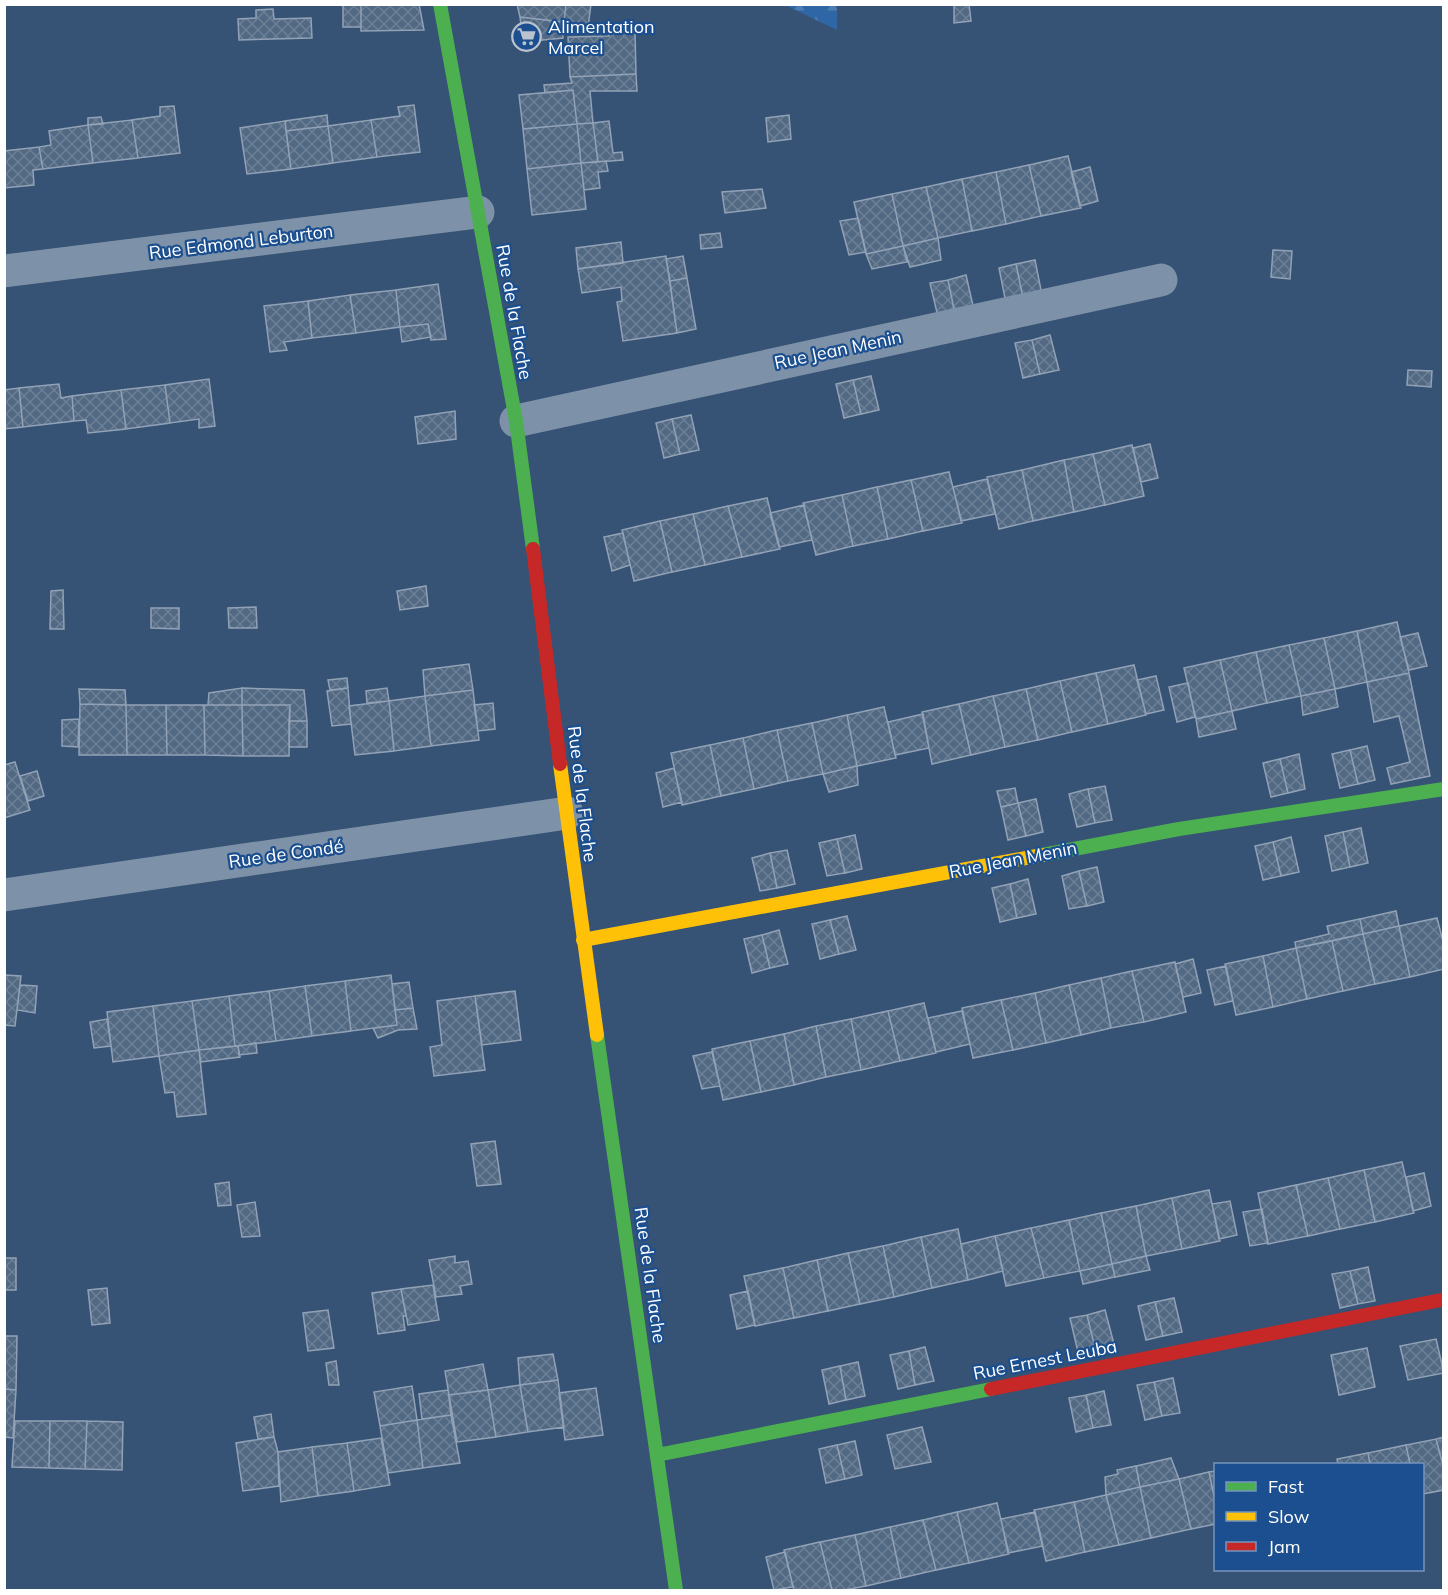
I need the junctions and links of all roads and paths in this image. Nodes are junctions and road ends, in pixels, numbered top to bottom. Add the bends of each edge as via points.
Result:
1 (440, 4) edge
2 (478, 212) junction
3 (4, 271) edge
4 (1161, 279) dead end
5 (516, 421) junction
6 (1443, 789) edge
7 (567, 813) junction
8 (4, 895) edge
9 (583, 940) junction
10 (1441, 1300) dead end
11 (657, 1455) junction
12 (676, 1590) edge

1 - 2 street, Rue de la Flache
2 - 3 street, Rue Edmond Leburton
2 - 5 street, Rue de la Flache
4 - 5 street, Rue Jean Menin
5 - 7 street, Rue de la Flache
6 - 9 street, Rue Jean Menin via 1179,828
7 - 8 street, Rue de Condé
7 - 9 street, Rue de la Flache
9 - 11 street, Rue de la Flache
10 - 11 street, Rue Ernest Leuba
11 - 12 street, Rue de la Flache

